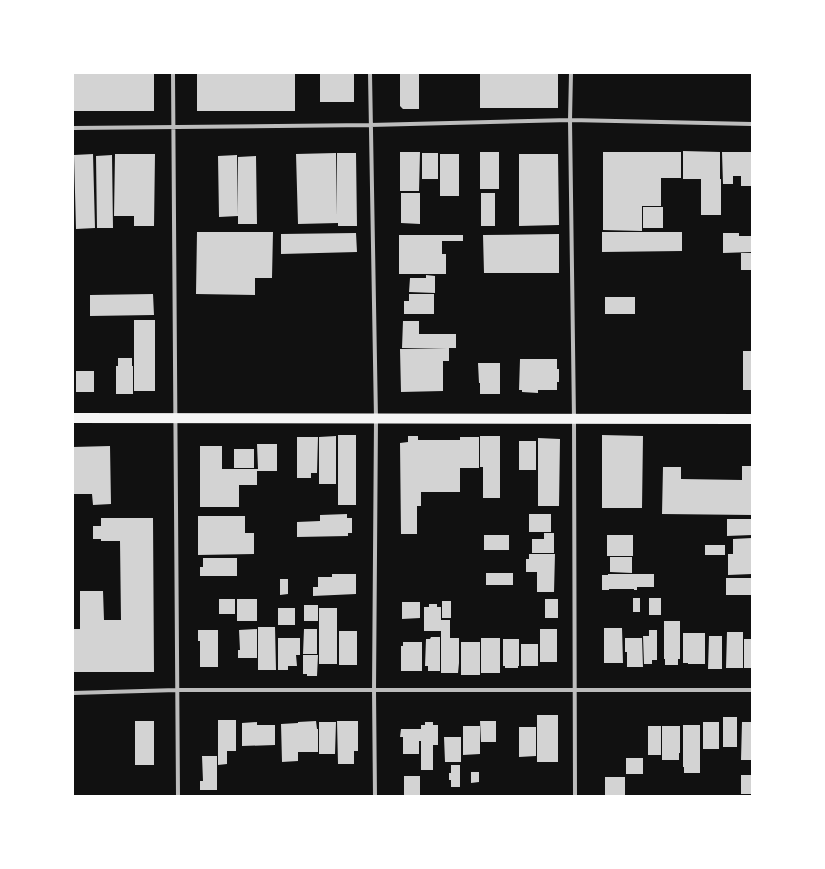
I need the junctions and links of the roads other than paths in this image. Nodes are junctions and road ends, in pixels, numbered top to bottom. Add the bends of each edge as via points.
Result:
1 (173, 73) edge
2 (370, 73) edge
3 (571, 73) edge
4 (570, 120) junction
5 (752, 124) edge
6 (370, 125) junction
7 (173, 127) junction
8 (73, 128) edge
9 (73, 418) edge
10 (175, 419) junction
11 (376, 419) junction
12 (574, 419) junction
13 (752, 419) edge
14 (177, 690) junction
15 (374, 690) junction
16 (575, 690) junction
17 (752, 690) edge
18 (73, 693) edge
19 (178, 796) edge
20 (375, 796) edge
21 (575, 796) edge

1 - 7 street
2 - 6 street
3 - 4 street
4 - 5 street
4 - 6 street
4 - 12 street
6 - 7 street
6 - 11 street
7 - 8 street
7 - 10 street
9 - 10 main road
10 - 11 main road
10 - 14 street
11 - 12 main road
11 - 15 street
12 - 13 main road
12 - 16 street
14 - 15 street
14 - 18 street
14 - 19 street
15 - 16 street
15 - 20 street
16 - 17 street
16 - 21 street

